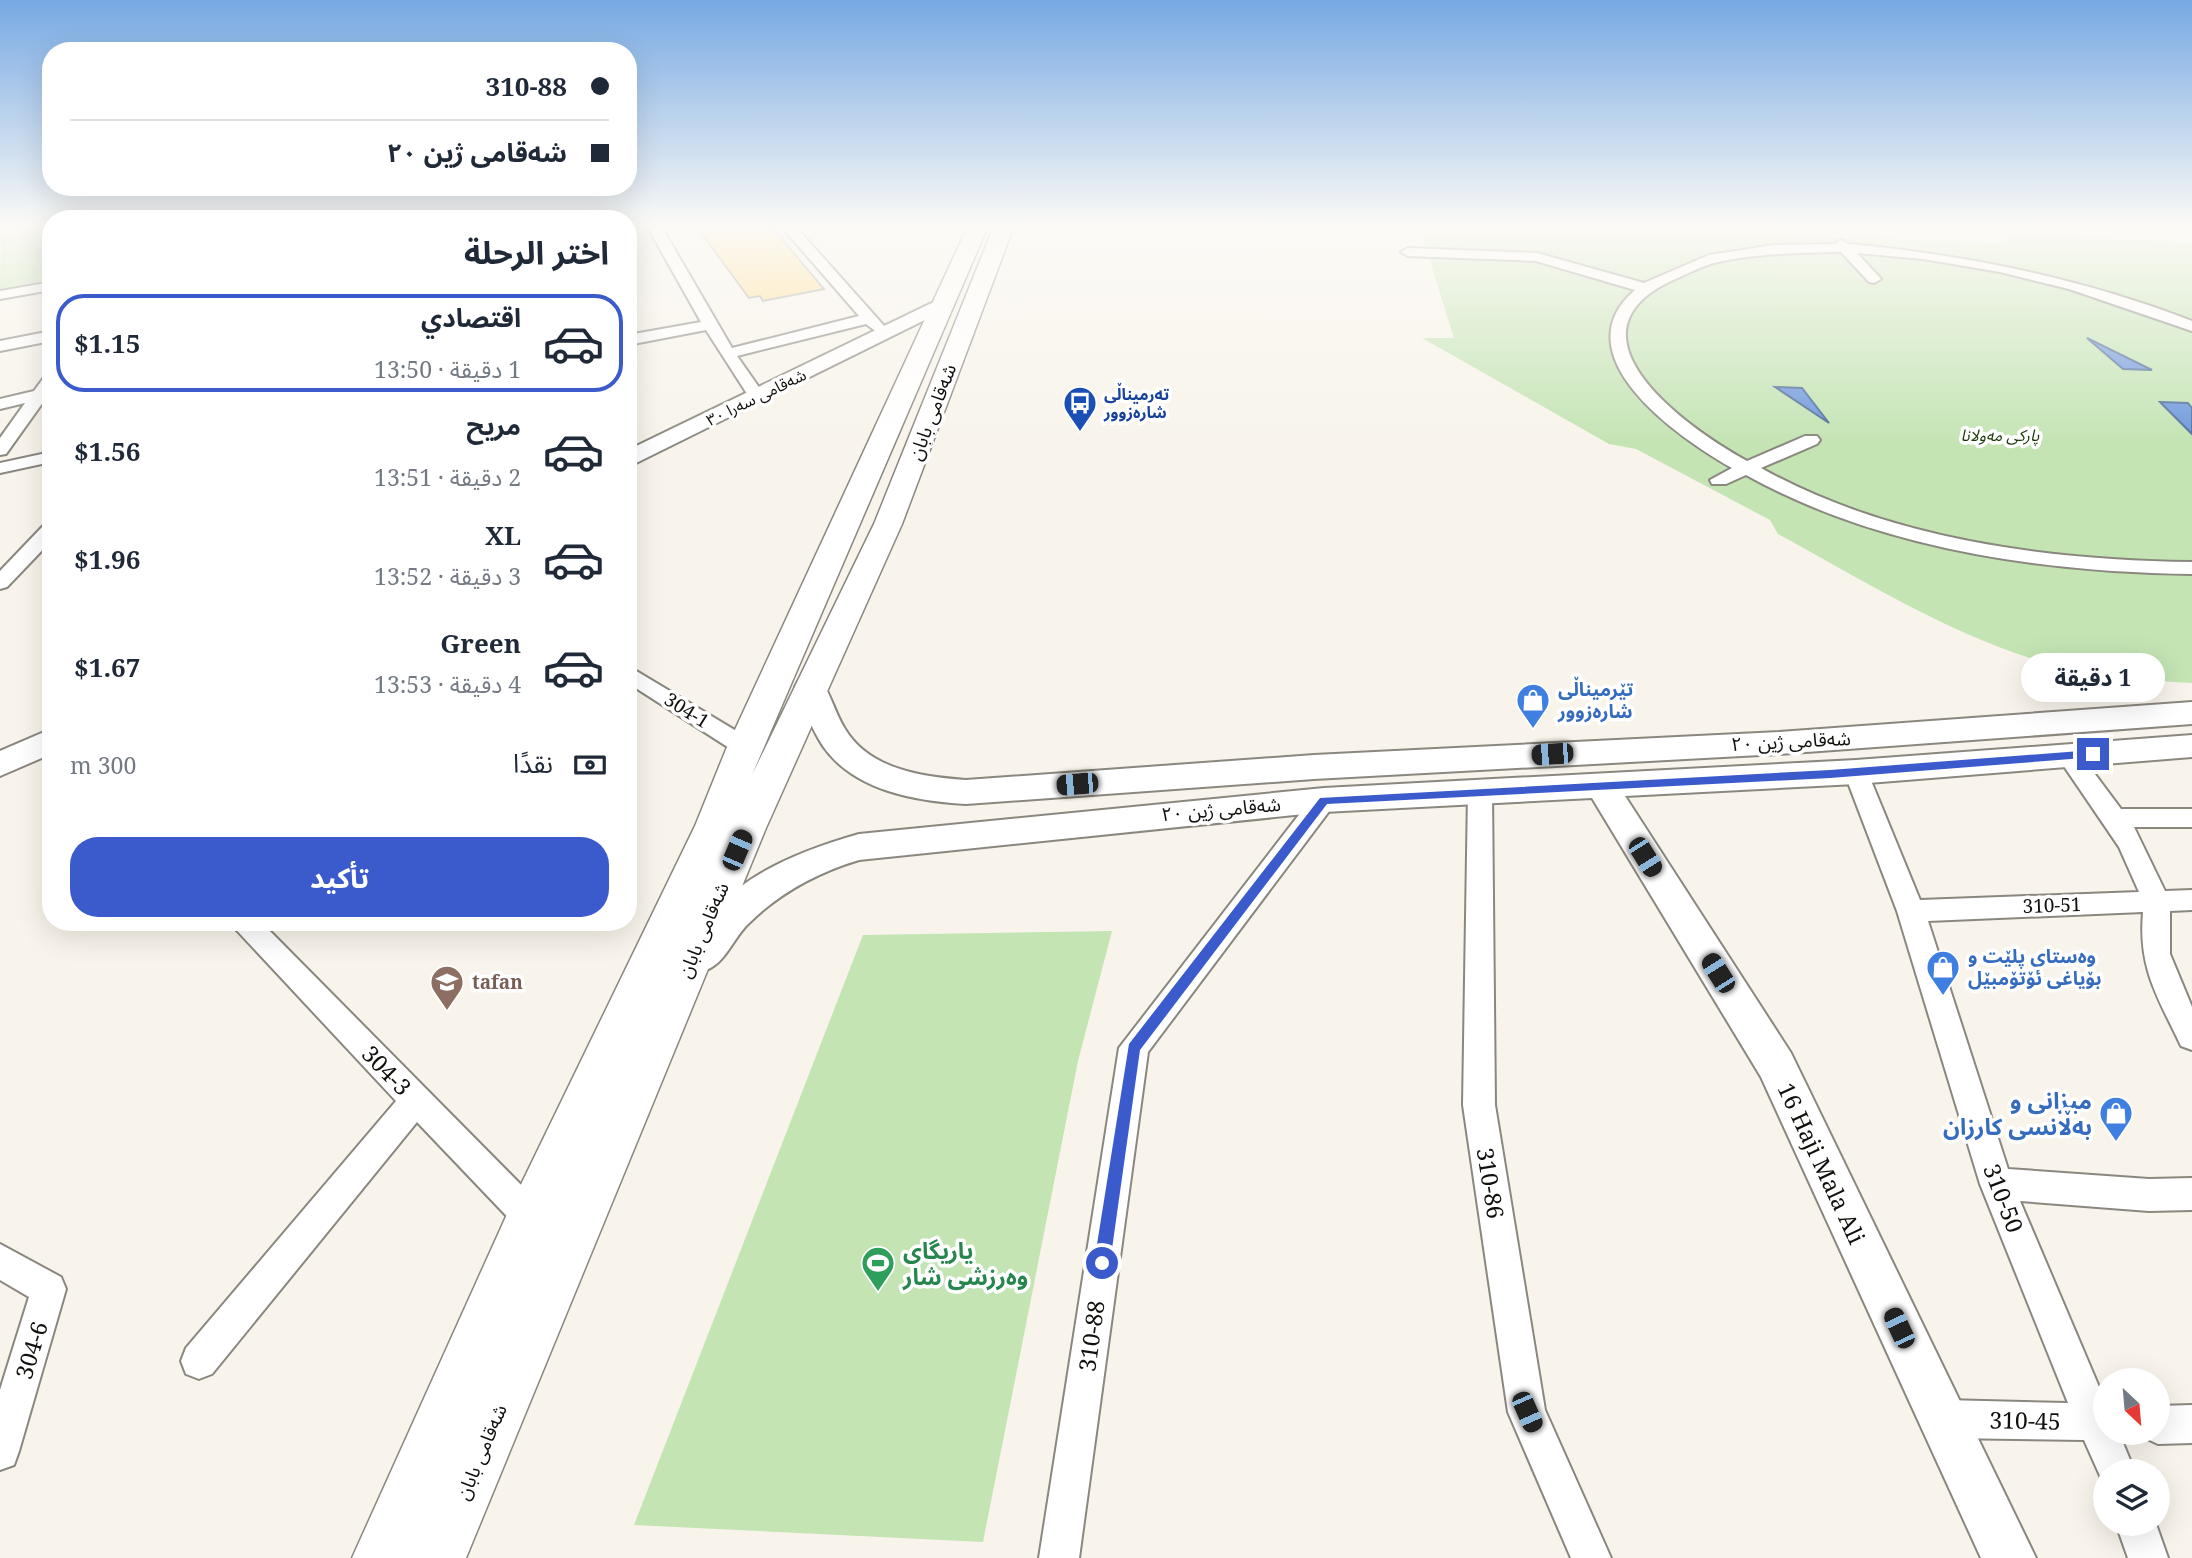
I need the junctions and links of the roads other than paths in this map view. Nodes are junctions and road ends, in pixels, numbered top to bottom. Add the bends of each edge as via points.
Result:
1 (695, 299) edge
2 (853, 299) edge
3 (947, 299) edge
4 (965, 299) edge
5 (1635, 299) edge
6 (2120, 299) edge
7 (944, 303) junction
8 (710, 325) junction
9 (877, 326) junction
10 (2192, 326) edge
11 (42, 338) edge
12 (637, 338) edge
13 (0, 346) edge
14 (924, 352) junction
15 (727, 354) junction
16 (42, 391) edge
17 (39, 395) junction
18 (757, 396) junction
19 (0, 404) edge
20 (1811, 440) dead end
21 (0, 450) edge
22 (637, 456) edge
23 (42, 459) edge
24 (0, 468) edge
25 (1747, 468) junction
26 (1719, 480) dead end
27 (42, 539) edge
28 (42, 550) edge
29 (30, 552) junction
30 (0, 557) edge
31 (2192, 568) edge
32 (0, 583) edge
33 (637, 679) edge
34 (810, 687) junction
35 (2192, 713) edge
36 (42, 744) edge
37 (2192, 746) edge
38 (745, 747) junction
39 (2069, 756) junction
40 (0, 765) edge
41 (1856, 772) junction
42 (1124, 780) junction
43 (1602, 787) junction
44 (1480, 792) junction
45 (1324, 800) junction
46 (1128, 818) junction
47 (2115, 818) junction
48 (2192, 818) edge
49 (2192, 900) edge
50 (2157, 901) junction
51 (1911, 911) junction
52 (252, 931) edge
53 (680, 984) junction
54 (2192, 1037) edge
55 (416, 1100) junction
56 (1996, 1184) junction
57 (2192, 1194) edge
58 (531, 1218) junction
59 (0, 1261) edge
60 (199, 1361) dead end
61 (2093, 1404) edge
62 (1944, 1419) junction
63 (2093, 1422) edge
64 (2192, 1424) edge
65 (2170, 1425) edge
66 (0, 1451) edge
67 (2140, 1536) edge
68 (382, 1558) edge
69 (436, 1558) edge
70 (1059, 1558) edge
71 (1591, 1558) edge
72 (2009, 1558) edge
73 (2148, 1558) edge

1 - 8 street
2 - 9 street
3 - 7 main road
4 - 34 main road, شەقامی بابان via 888,524
5 - 25 street via 1624,311 1618,335 1624,362 1643,392 1677,424
6 - 10 street
7 - 9 main road, شەقامی سەرا ٣٠
7 - 14 main road
8 - 12 street
8 - 15 street
9 - 14 main road
9 - 15 street
9 - 18 main road, شەقامی سەرا ٣٠
11 - 13 street
14 - 38 main road
15 - 18 street
16 - 17 street
17 - 19 street
17 - 21 street
18 - 22 main road, شەقامی سەرا ٣٠
20 - 25 street
23 - 24 street
25 - 26 street
25 - 31 street via 1870,520 1958,544 2050,561 2140,569
27 - 29 street
28 - 29 street
29 - 30 street
29 - 32 street
33 - 38 street, 304-1
34 - 42 main road, شەقامی ژین ٢٠ via 839,744 876,774 901,785 966,792
34 - 53 main road, شەقامی بابان
35 - 42 main road, شەقامی ژین ٢٠
36 - 40 main road
37 - 39 main road, شەقامی ژین ٢٠
38 - 58 main road via 714,826
39 - 41 main road, شەقامی ژین ٢٠
39 - 47 street
41 - 43 main road, شەقامی ژین ٢٠
41 - 51 street, 310-50
42 - 46 main road
43 - 44 main road, شەقامی ژین ٢٠
43 - 62 main road, 16 Haji Mala Ali via 1776,1066
44 - 45 main road, شەقامی ژین ٢٠
44 - 71 street, 310-86 via 1479,1105 1527,1412
45 - 46 main road, شەقامی ژین ٢٠
45 - 70 street, 310-88 via 1134,1048
46 - 53 main road, شەقامی ژین ٢٠ via 871,845 812,861 748,900
47 - 48 street
47 - 50 street
49 - 50 street, 310-51
50 - 51 street, 310-51
50 - 54 street via 2154,943
51 - 56 street, 310-50
52 - 55 street, 304-3
53 - 69 main road, شەقامی بابان
55 - 58 street, 304-3
55 - 60 street
56 - 57 street
56 - 61 street, 310-50
58 - 68 main road
59 - 66 street, 304-6 via 50,1289
62 - 63 street, 310-45
62 - 72 main road, 16 Haji Mala Ali
64 - 65 street
67 - 73 street

